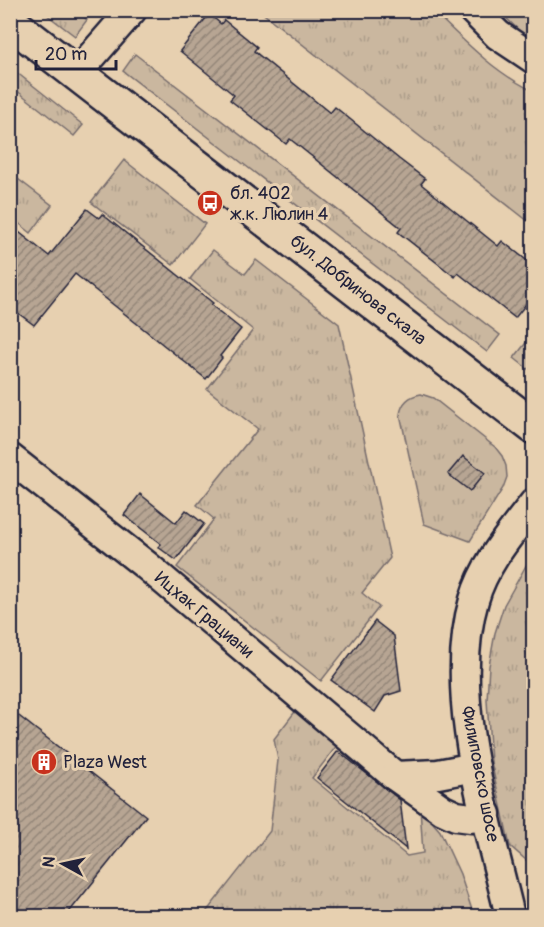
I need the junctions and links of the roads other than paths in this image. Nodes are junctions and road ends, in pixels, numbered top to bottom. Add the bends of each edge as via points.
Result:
1 (132, 10) edge
2 (473, 10) edge
3 (10, 22) edge
4 (534, 59) edge
5 (77, 73) junction
6 (534, 427) edge
7 (10, 458) edge
8 (534, 503) edge
9 (475, 767) junction
10 (395, 777) junction
11 (486, 814) junction
12 (510, 916) edge

1 - 5 street
2 - 4 street via 498,35
3 - 5 main road, бул. Добринова скала
5 - 6 main road, бул. Добринова скала
7 - 10 street, Ицхак Грациани via 147,566
8 - 9 street, Филиповско шосе via 492,560 474,599 464,666
9 - 10 street
9 - 11 street, Филиповско шосе
10 - 11 street, Ицхак Грациани via 456,816
11 - 12 street, Филиповско шосе

